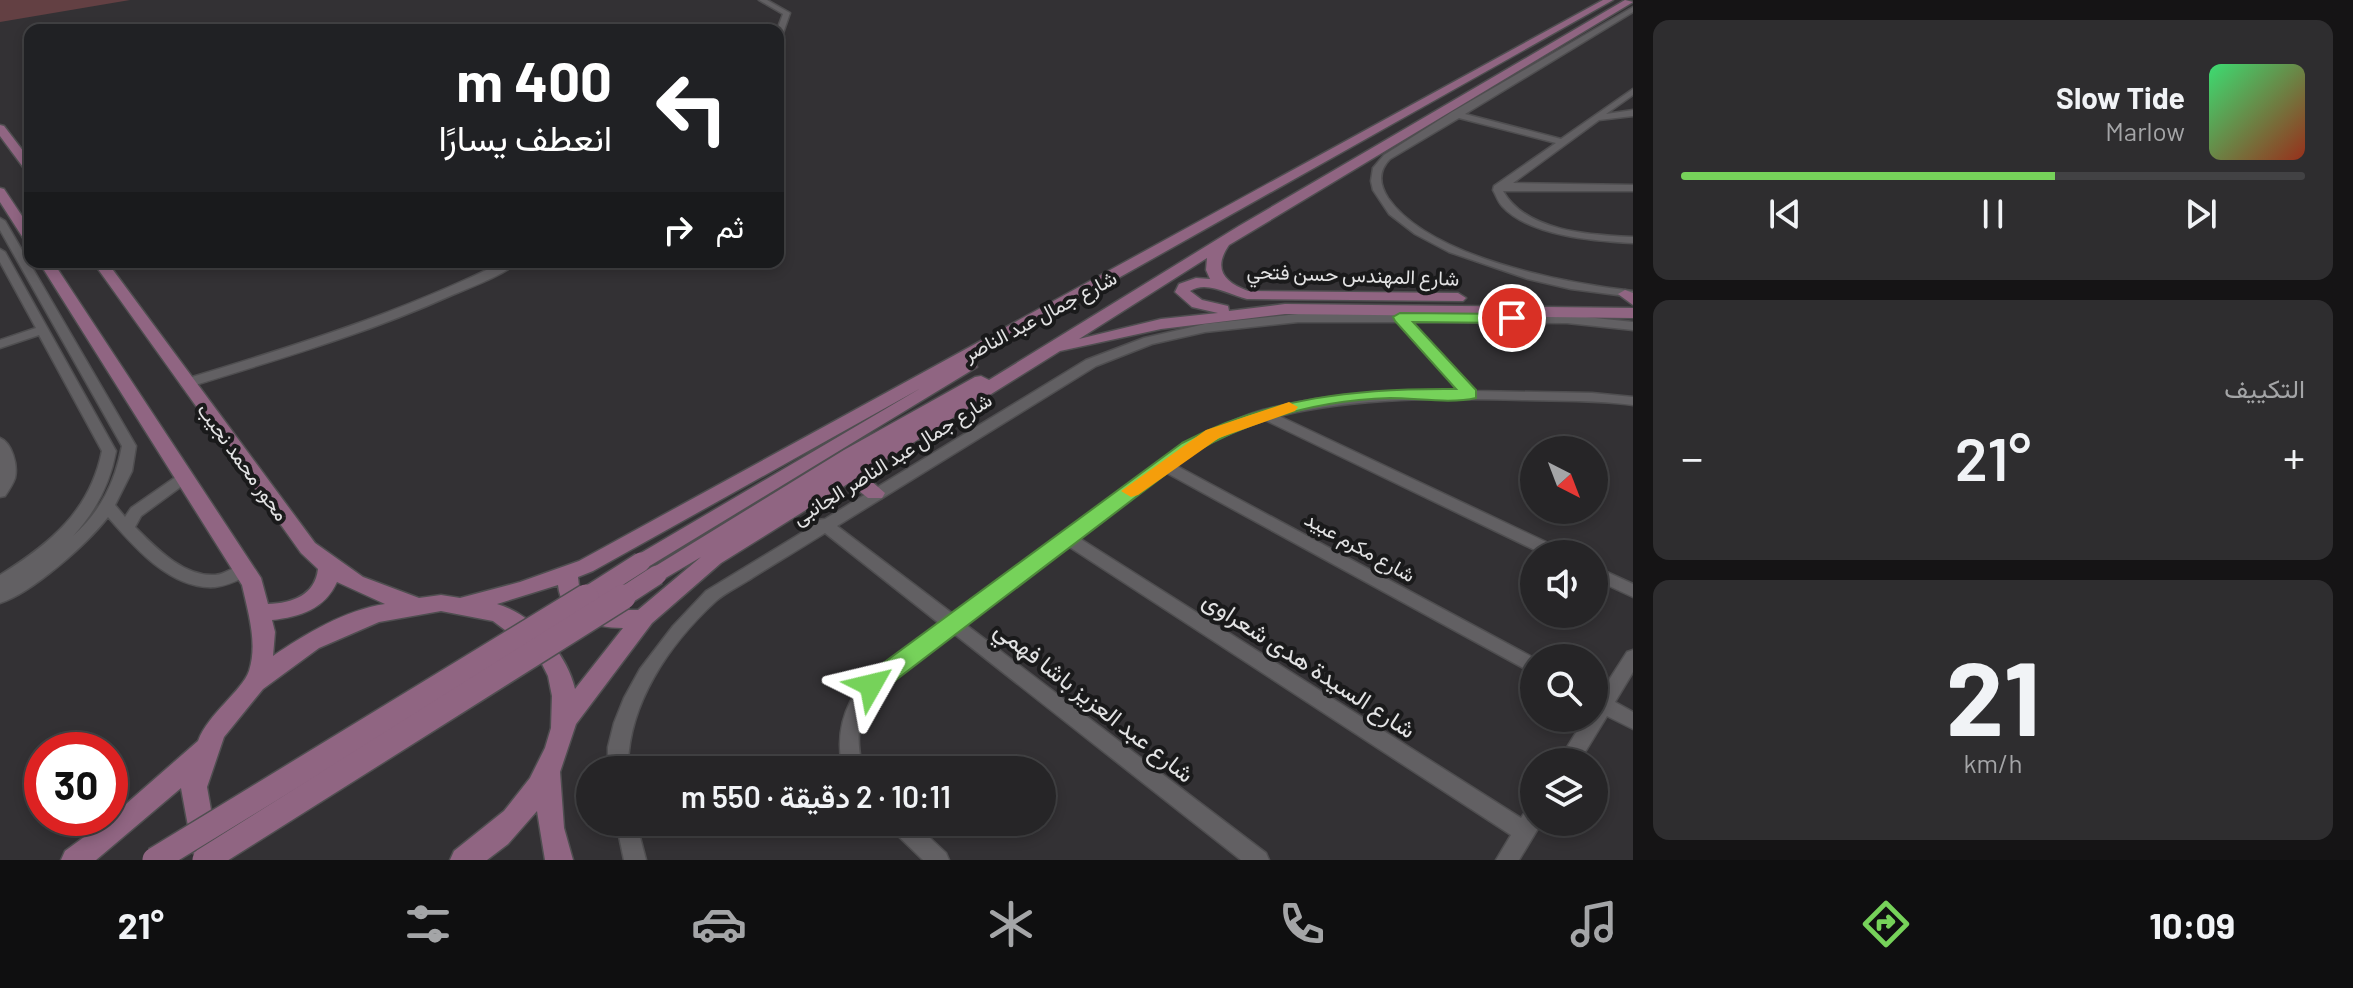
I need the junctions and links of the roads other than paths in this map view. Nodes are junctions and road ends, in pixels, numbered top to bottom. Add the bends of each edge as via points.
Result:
1 (762, 0) edge
2 (1609, 0) edge
3 (1632, 10) edge
4 (783, 24) edge
5 (1559, 48) junction
6 (1633, 91) edge
7 (1614, 104) junction
8 (1633, 113) edge
9 (1455, 114) junction
10 (1592, 120) junction
11 (0, 128) edge
12 (1410, 136) junction
13 (1561, 142) junction
14 (24, 160) edge
15 (1530, 164) junction
16 (1499, 186) junction
17 (1572, 187) junction
18 (1633, 188) edge
19 (0, 192) edge
20 (0, 221) edge
21 (24, 229) edge
22 (1225, 240) junction
23 (1633, 240) edge
24 (0, 252) edge
25 (24, 262) edge
26 (27, 268) edge
27 (50, 268) edge
28 (104, 268) edge
29 (499, 268) edge
30 (1220, 285) junction
31 (1086, 293) junction
32 (1631, 297) edge
33 (1633, 313) edge
34 (1564, 315) junction
35 (1400, 317) junction
36 (1240, 318) junction
37 (1633, 326) edge
38 (43, 330) junction
39 (0, 344) edge
40 (1049, 350) junction
41 (187, 383) junction
42 (1470, 394) junction
43 (1633, 401) edge
44 (1264, 414) junction
45 (0, 442) edge
46 (1165, 466) junction
47 (851, 475) junction
48 (185, 477) junction
49 (0, 492) edge
50 (875, 493) junction
51 (107, 506) junction
52 (824, 524) junction
53 (126, 528) junction
54 (1067, 538) junction
55 (1528, 540) edge
56 (329, 568) junction
57 (649, 569) junction
58 (245, 570) junction
59 (567, 575) junction
60 (1608, 579) edge
61 (0, 583) edge
62 (1633, 591) edge
63 (0, 597) edge
64 (429, 605) junction
65 (461, 606) junction
66 (262, 612) junction
67 (644, 617) junction
68 (953, 624) junction
69 (1633, 657) edge
70 (1520, 659) edge
71 (260, 677) junction
72 (1608, 691) edge
73 (1608, 708) edge
74 (565, 720) junction
75 (1633, 721) edge
76 (208, 745) junction
77 (616, 756) edge
78 (851, 756) edge
79 (548, 773) junction
80 (1520, 818) edge
81 (629, 836) edge
82 (913, 836) edge
83 (1522, 836) edge
84 (75, 860) edge
85 (155, 860) edge
86 (205, 860) edge
87 (212, 860) edge
88 (464, 860) edge
89 (559, 860) edge
90 (635, 860) edge
91 (938, 860) edge
92 (1258, 860) edge
93 (1507, 860) edge

1 - 4 street via 787,13
2 - 31 main road, شارع جمال عبد الناصر
3 - 5 main road, شارع جمال عبد الناصر
3 - 5 street
5 - 9 street
5 - 12 main road, شارع جمال عبد الناصر
6 - 7 street
7 - 8 street
7 - 10 street
8 - 10 street
9 - 12 street
9 - 13 street
10 - 13 street
11 - 14 main road
12 - 22 main road, شارع جمال عبد الناصر
12 - 32 street via 1377,169 1381,195 1404,221 1509,270
13 - 15 street
15 - 16 street
15 - 17 street via 1544,179
16 - 17 street
16 - 23 street via 1507,206 1537,222 1579,235
17 - 18 street
19 - 21 main road
20 - 25 street
22 - 30 main road, شارع المهندس حسن فتحي via 1212,266
22 - 40 main road, شارع جمال عبد الناصر
24 - 38 street
26 - 51 street via 129,446 128,468
27 - 48 main road
28 - 41 main road, محور محمد نجيب
29 - 41 street via 427,302
30 - 32 main road, شارع المهندس حسن فتحي via 1263,297
30 - 36 main road via 1191,283 1182,292 1197,304
31 - 57 main road
31 - 59 main road, شارع جمال عبد الناصر
33 - 34 main road, شارع المهندس حسن فتحي
34 - 35 street, شارع جمال عبد الناصر الجانبى
34 - 36 main road, شارع المهندس حسن فتحي via 1285,309
34 - 37 street, شارع جمال عبد الناصر الجانبى
35 - 36 street, شارع جمال عبد الناصر الجانبى
35 - 42 street
36 - 40 main road, شارع المهندس حسن فتحي via 1161,324
36 - 50 street, شارع جمال عبد الناصر الجانبى via 1148,341 1091,363
38 - 39 street
38 - 61 street via 106,442 107,472 76,522
40 - 47 main road, شارع جمال عبد الناصر
40 - 57 main road via 933,406
41 - 56 main road, محور محمد نجيب via 291,528
42 - 43 street
42 - 44 street via 1349,396
44 - 46 street via 1212,434
44 - 55 street
45 - 49 street via 10,468
46 - 54 street
46 - 70 street, شارع مكرم عبيد
47 - 50 main road
47 - 67 main road, شارع جمال عبد الناصر via 714,558
48 - 53 street via 136,512
48 - 58 main road
50 - 52 street, شارع جمال عبد الناصر الجانبى
51 - 53 street
51 - 63 street via 64,553
52 - 68 street, شارع عبد العزيز باشا فهمي
52 - 77 street, شارع جمال عبد الناصر الجانبى via 701,606 680,626 626,716
53 - 58 street via 161,561 198,577 218,580
54 - 68 street
54 - 80 street, شارع السيدة هدى شعراوى
56 - 64 main road, محور محمد نجيب via 374,593
56 - 66 main road via 326,587 304,605
57 - 85 main road, bridge
57 - 86 main road, bridge
58 - 66 main road
59 - 65 main road, شارع جمال عبد الناصر
59 - 67 main road via 570,598 590,615 621,621
60 - 62 street
64 - 65 main road
64 - 71 main road via 380,612 329,631
65 - 74 main road via 505,617 540,641 561,676
66 - 71 main road
67 - 74 main road, شارع جمال عبد الناصر
68 - 78 street via 871,685 859,700 847,733
68 - 92 street, شارع عبد العزيز باشا فهمي
69 - 72 street
71 - 76 main road via 230,709
73 - 75 street
74 - 79 main road
76 - 84 main road
76 - 87 main road via 199,769 195,818
79 - 88 main road via 503,830
79 - 89 main road
81 - 90 street
82 - 91 street
83 - 93 street

